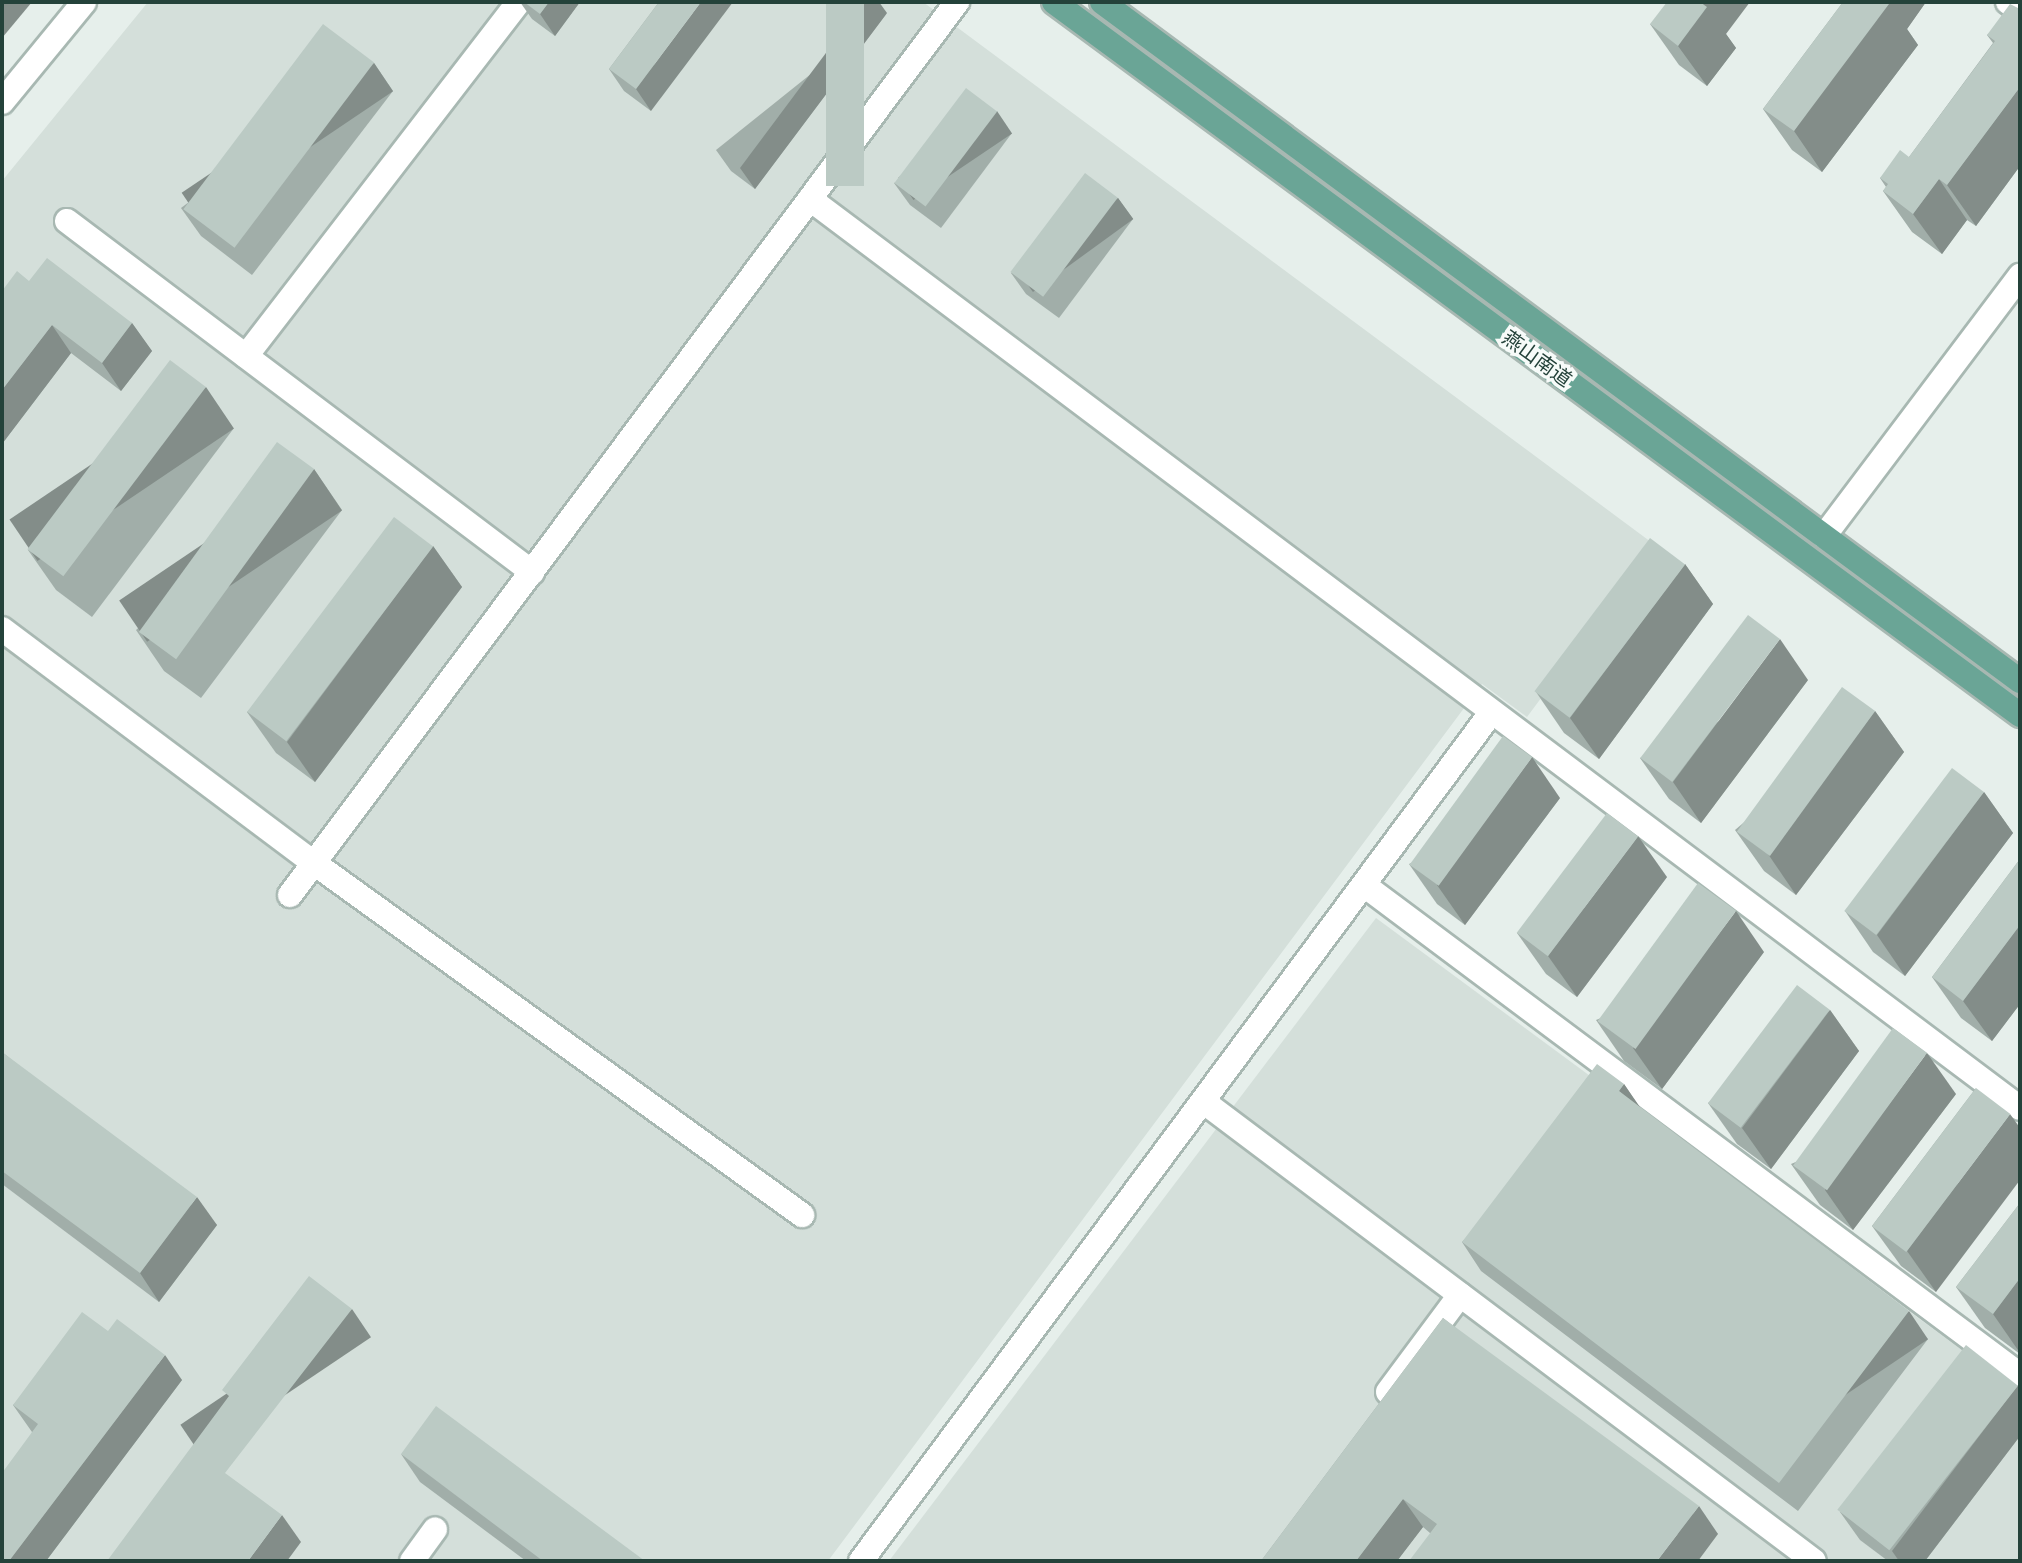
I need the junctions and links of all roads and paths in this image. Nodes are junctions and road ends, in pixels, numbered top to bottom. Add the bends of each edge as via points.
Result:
1 (84, 2) edge
2 (519, 2) edge
3 (957, 2) edge
4 (1054, 2) edge
5 (1102, 2) edge
6 (2008, 2) edge
7 (2020, 11) edge
8 (2, 102) edge
9 (810, 199) junction
10 (67, 221) dead end
11 (2020, 276) edge
12 (246, 356) junction
13 (1824, 536) junction
14 (532, 572) junction
15 (2, 629) edge
16 (2020, 681) edge
17 (1491, 713) junction
18 (2020, 715) edge
19 (314, 863) junction
20 (1364, 885) junction
21 (290, 895) dead end
22 (1204, 1102) junction
23 (2020, 1108) edge
24 (802, 1215) dead end
25 (1460, 1295) junction
26 (2020, 1375) edge
27 (1376, 1409) edge
28 (435, 1529) dead end
29 (412, 1561) edge
30 (861, 1561) edge
31 (1814, 1561) edge

1 - 8 street
2 - 12 street
3 - 9 street
4 - 18 main road, 燕山南道
5 - 13 main road, 燕山南道
6 - 7 street
9 - 14 street
9 - 17 street
10 - 12 street
11 - 13 street
12 - 14 street
13 - 16 main road, 燕山南道
14 - 19 street
15 - 19 street
17 - 20 street
17 - 23 street
19 - 21 street
19 - 24 street
20 - 22 street
20 - 26 street
22 - 25 street
22 - 30 street
25 - 27 street
25 - 31 street
28 - 29 street

